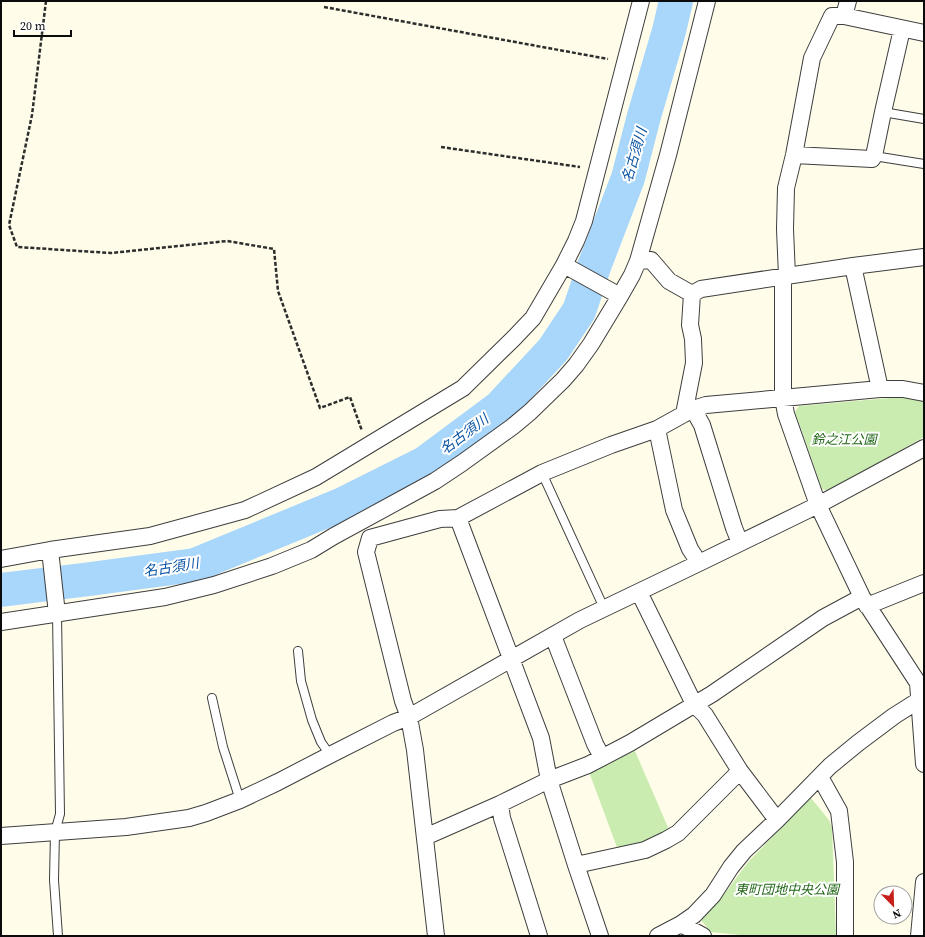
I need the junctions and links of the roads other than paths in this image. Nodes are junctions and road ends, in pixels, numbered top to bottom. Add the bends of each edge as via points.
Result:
1 (641, 1) edge
2 (707, 1) edge
3 (846, 9) edge
4 (902, 29) junction
5 (924, 33) edge
6 (883, 112) junction
7 (924, 120) edge
8 (794, 155) junction
9 (874, 156) junction
10 (924, 164) edge
11 (924, 257) edge
12 (638, 260) junction
13 (564, 264) junction
14 (853, 266) junction
15 (785, 276) junction
16 (692, 294) junction
17 (620, 296) junction
18 (880, 389) junction
19 (924, 393) edge
20 (783, 398) junction
21 (689, 411) junction
22 (656, 428) junction
23 (924, 448) edge
24 (542, 474) junction
25 (818, 505) junction
26 (458, 518) junction
27 (364, 520) junction
28 (412, 526) junction
29 (740, 543) junction
30 (50, 550) junction
31 (1, 559) edge
32 (699, 564) junction
33 (924, 583) edge
34 (639, 592) junction
35 (865, 602) junction
36 (604, 608) junction
37 (57, 614) junction
38 (1, 622) edge
39 (553, 636) junction
40 (298, 651) dead end
41 (512, 659) junction
42 (212, 698) dead end
43 (922, 699) edge
44 (694, 704) junction
45 (409, 717) junction
46 (330, 755) junction
47 (602, 757) junction
48 (924, 764) edge
49 (740, 771) junction
50 (820, 776) junction
51 (549, 780) junction
52 (240, 800) junction
53 (500, 804) junction
54 (777, 820) junction
55 (55, 832) junction
56 (1, 836) edge
57 (425, 837) junction
58 (576, 866) junction
59 (924, 882) edge
60 (681, 924) junction
61 (58, 936) edge
62 (436, 936) edge
63 (539, 936) edge
64 (600, 936) edge
65 (658, 936) edge
66 (703, 936) edge
67 (845, 936) edge
68 (920, 936) edge

1 - 13 street via 584,221
2 - 12 street via 668,156
3 - 4 street
3 - 8 street via 832,16 812,58
4 - 5 street
4 - 6 street
6 - 7 lane
6 - 9 street
8 - 9 street via 872,159
8 - 15 street via 786,188
9 - 10 lane
11 - 14 street
12 - 16 street via 651,260 669,281
12 - 17 street
13 - 17 street
13 - 30 street via 533,318 462,388 316,477 245,510 150,536
14 - 15 street
14 - 18 street
15 - 16 street via 701,289
15 - 20 street
16 - 21 street via 690,325 694,364
17 - 27 street via 576,365 530,412 457,467
18 - 19 street via 903,389
18 - 20 street
20 - 21 street via 706,404
20 - 25 street via 786,414
21 - 22 street
21 - 29 street via 702,425
22 - 24 street
22 - 32 street via 674,510
23 - 25 street
24 - 26 street
24 - 36 lane
25 - 29 street
25 - 35 street
26 - 28 street via 440,519
26 - 41 street
27 - 28 street via 371,523
27 - 37 street via 310,550 221,583 164,597
28 - 45 street via 370,538 366,552
29 - 32 street
30 - 31 street
30 - 37 street
32 - 34 street
33 - 35 street
34 - 36 street
34 - 44 street
35 - 43 street via 918,683
35 - 44 street via 823,618
36 - 39 street
37 - 38 street
37 - 55 lane via 60,814
39 - 41 street
39 - 47 street
40 - 46 lane via 301,681 310,714 321,742
41 - 45 street
41 - 51 street via 541,738
42 - 52 lane via 223,747
43 - 48 street
43 - 50 street via 858,743
44 - 47 street
44 - 49 street via 705,715
45 - 46 street
45 - 57 street
46 - 52 street
47 - 51 street
49 - 54 street
49 - 58 street via 678,833 666,840 645,850
50 - 54 street
50 - 67 street via 839,811 845,862
51 - 53 street
51 - 58 street
52 - 55 street via 189,818 126,827
53 - 57 street
53 - 63 street via 502,818
54 - 60 street via 731,867 713,895 694,915
55 - 56 street
55 - 61 lane via 54,880
57 - 62 street
58 - 64 street
59 - 68 street
60 - 65 street
60 - 66 street

